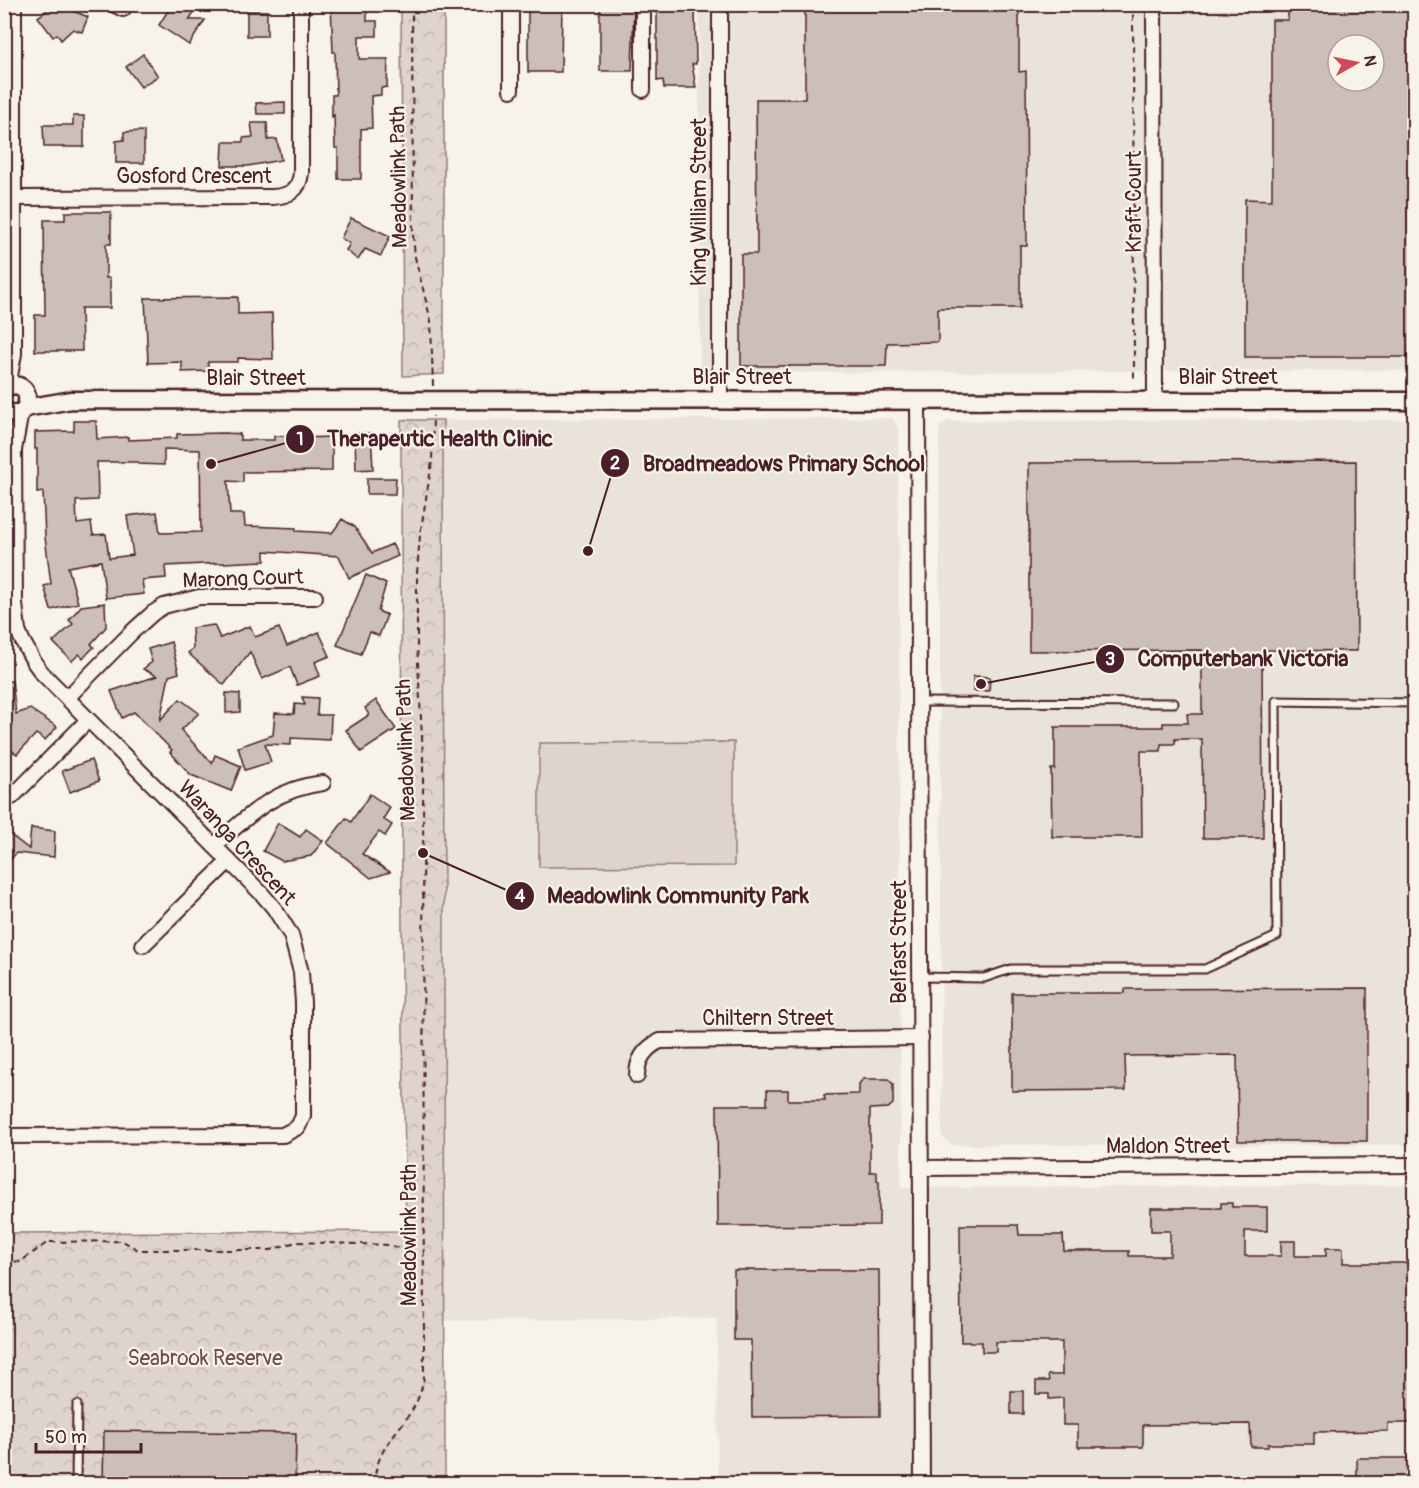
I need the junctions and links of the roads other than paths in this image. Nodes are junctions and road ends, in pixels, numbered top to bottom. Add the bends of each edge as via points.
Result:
1 (14, 4) edge
2 (301, 4) edge
3 (511, 4) edge
4 (643, 4) edge
5 (720, 4) edge
6 (1154, 4) edge
7 (512, 90) dead end
8 (643, 90) dead end
9 (13, 198) junction
10 (1155, 399) junction
11 (14, 400) edge
12 (720, 400) junction
13 (918, 400) junction
14 (1414, 400) edge
15 (315, 597) dead end
16 (67, 698) junction
17 (919, 702) junction
18 (1174, 703) dead end
19 (1414, 703) edge
20 (88, 720) junction
21 (323, 783) dead end
22 (12, 797) dead end
23 (214, 846) junction
24 (229, 861) junction
25 (143, 945) dead end
26 (920, 977) junction
27 (921, 1038) junction
28 (637, 1076) dead end
29 (4, 1136) edge
30 (1414, 1165) edge
31 (921, 1168) junction
32 (77, 1405) dead end
33 (76, 1484) edge
34 (922, 1484) edge

1 - 9 street, Waranga Crescent
2 - 9 street, Gosford Crescent via 301,173 293,193 272,197
3 - 7 street
4 - 8 street
5 - 12 street, King William Street
6 - 10 street, Kraft Court
9 - 11 street, Waranga Crescent
10 - 13 street, Blair Street
10 - 14 street, Blair Street
11 - 12 street, Blair Street
11 - 16 street, Waranga Crescent via 14,583 18,630 34,663
12 - 13 street, Blair Street
13 - 17 street, Belfast Street
15 - 16 street, Marong Court via 200,597 164,606
16 - 20 street, Waranga Crescent
17 - 18 lane
17 - 26 street, Belfast Street
19 - 26 lane via 1276,701 1277,936 1205,969 1011,969 984,978
20 - 22 street
20 - 23 street, Waranga Crescent
21 - 23 street via 280,794 249,814
23 - 24 street, Waranga Crescent
24 - 25 street
24 - 29 street, Waranga Crescent via 274,908 297,954 303,1003 303,1116 298,1127 274,1135
26 - 27 street, Belfast Street
27 - 28 street, Chiltern Street via 660,1041 644,1052
27 - 31 street, Belfast Street
30 - 31 street, Maldon Street
31 - 34 street, Belfast Street
32 - 33 lane

